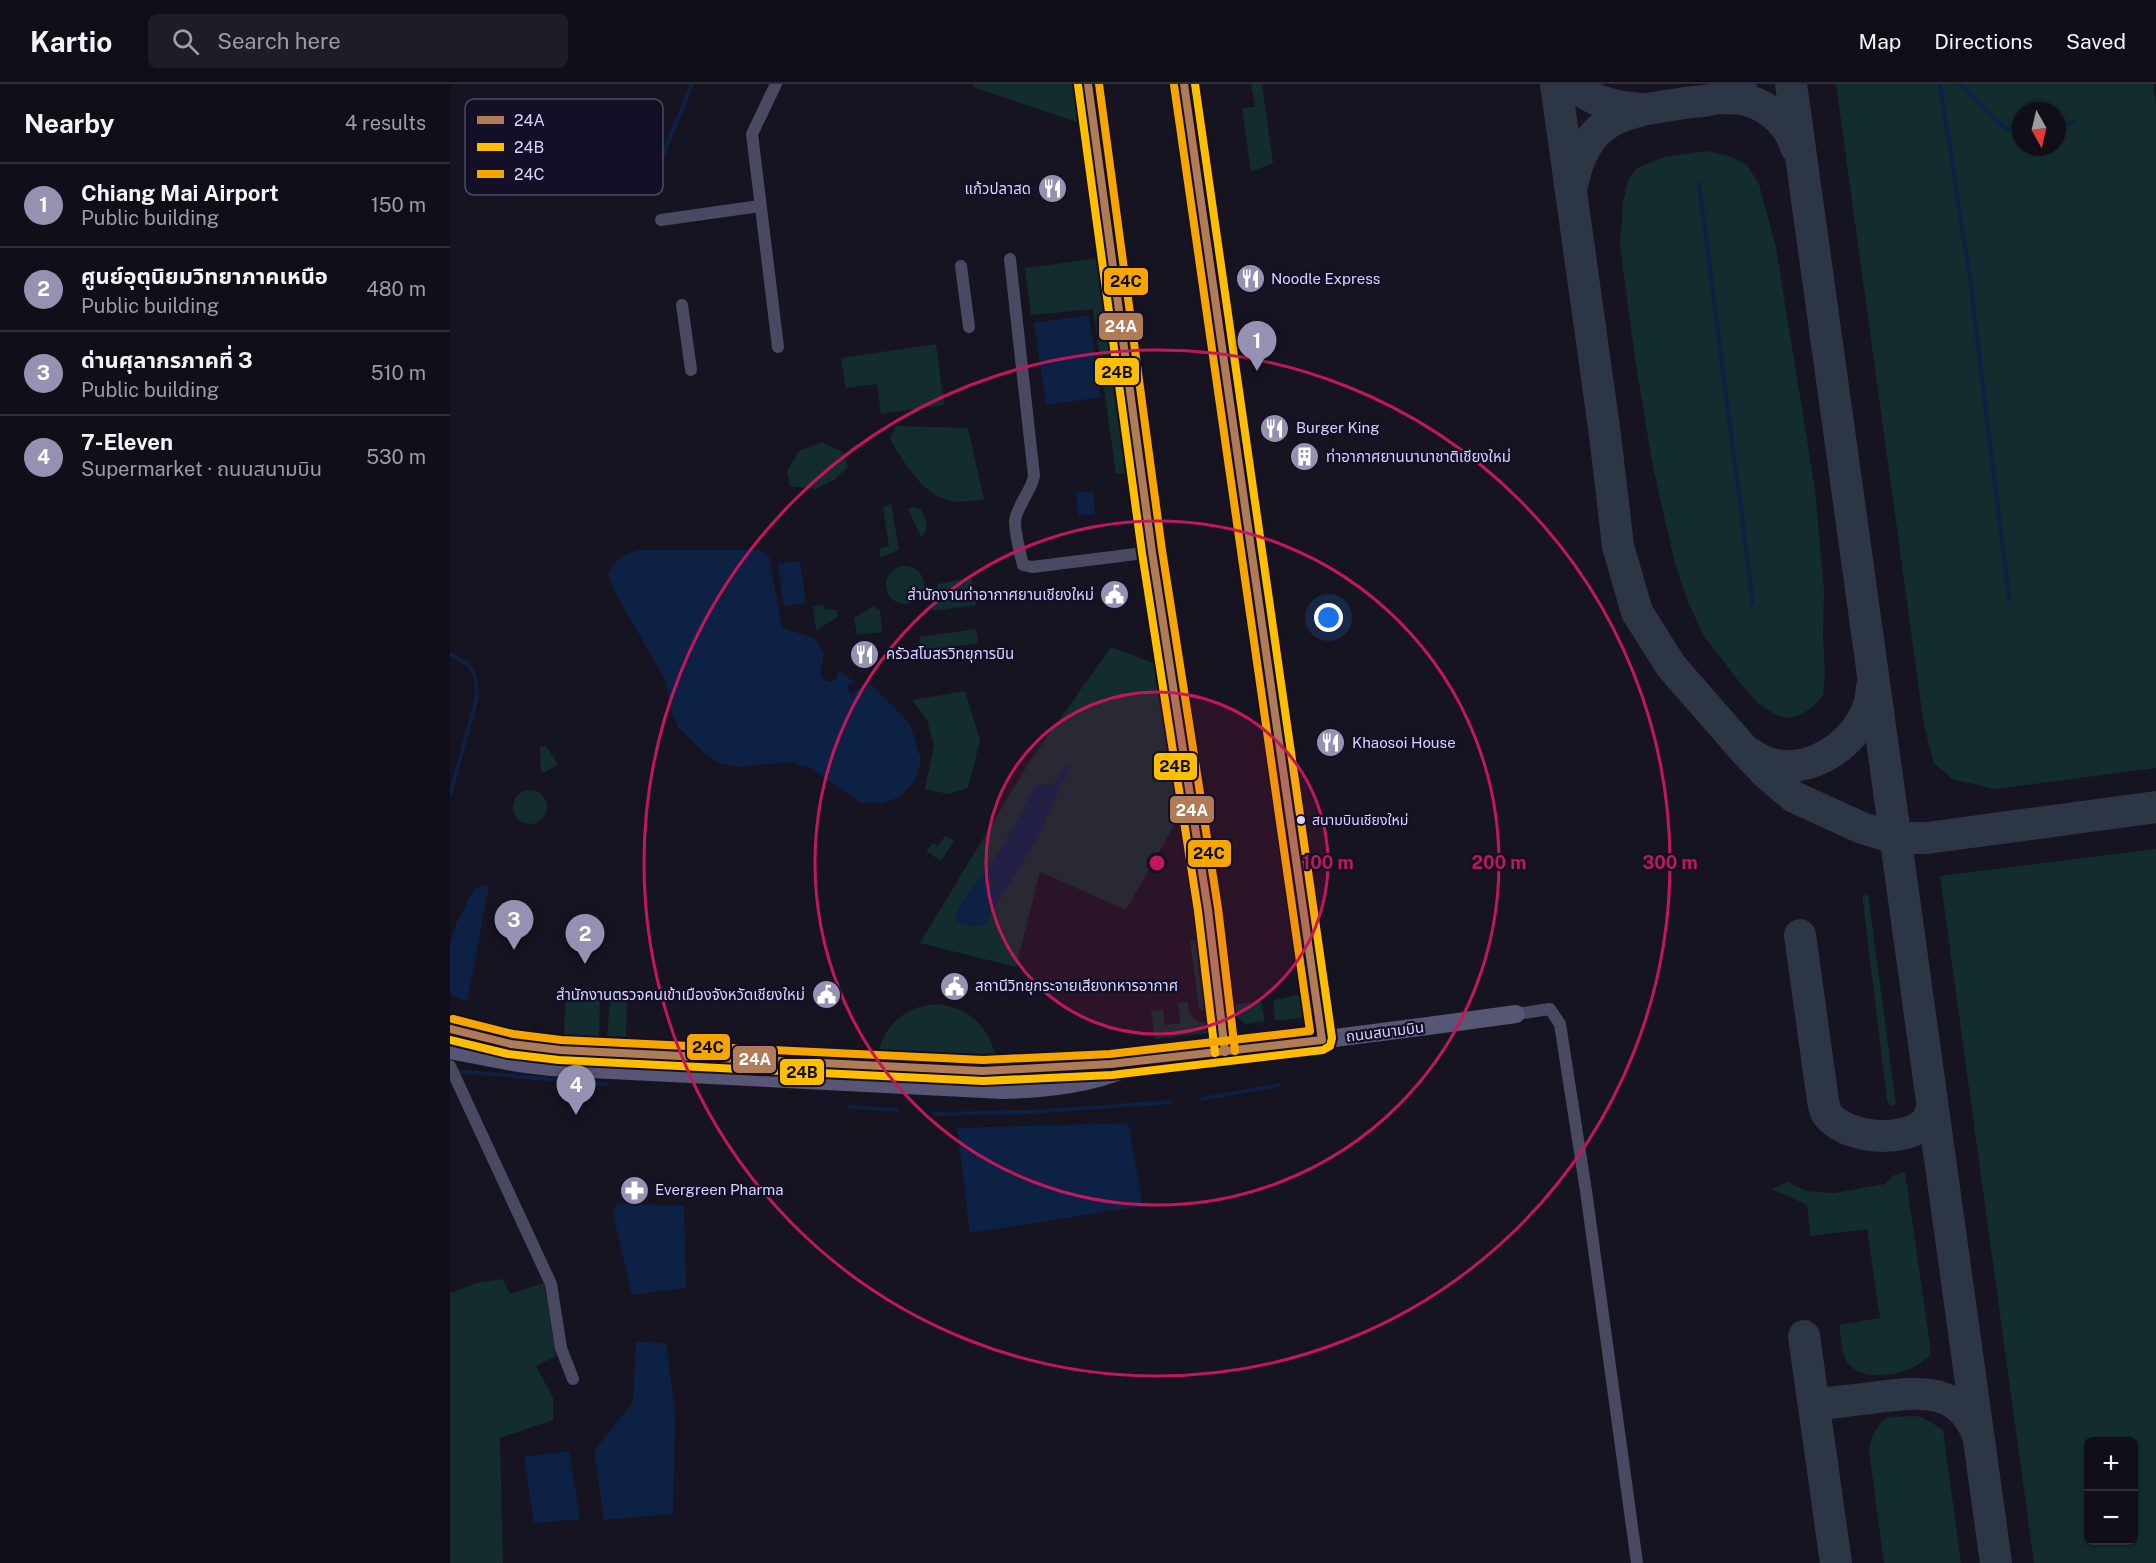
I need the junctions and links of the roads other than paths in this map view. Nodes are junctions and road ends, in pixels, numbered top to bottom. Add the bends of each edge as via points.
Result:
1 (776, 84) edge
2 (760, 206) junction
3 (661, 220) dead end
4 (1010, 259) dead end
5 (961, 266) dead end
6 (682, 304) dead end
7 (969, 327) dead end
8 (778, 347) dead end
9 (691, 370) dead end
10 (1152, 552) dead end
11 (1516, 1014) joint
12 (450, 1029) edge
13 (450, 1050) edge
14 (1146, 1061) junction
15 (452, 1070) edge
16 (573, 1379) dead end
17 (1637, 1563) edge

1 - 2 street via 752,134
2 - 3 street
2 - 8 street
4 - 10 street via 1034,476 1015,522 1023,565
5 - 7 street
6 - 9 street
11 - 14 main road, ถนนสนามบิน
11 - 17 street via 1550,1010 1560,1024
12 - 14 main road, ถนนสนามบิน via 512,1044 560,1050 949,1070 1038,1070
13 - 14 main road, ถนนสนามบิน via 551,1067 1003,1090 1087,1082
15 - 16 street via 550,1284 561,1348

